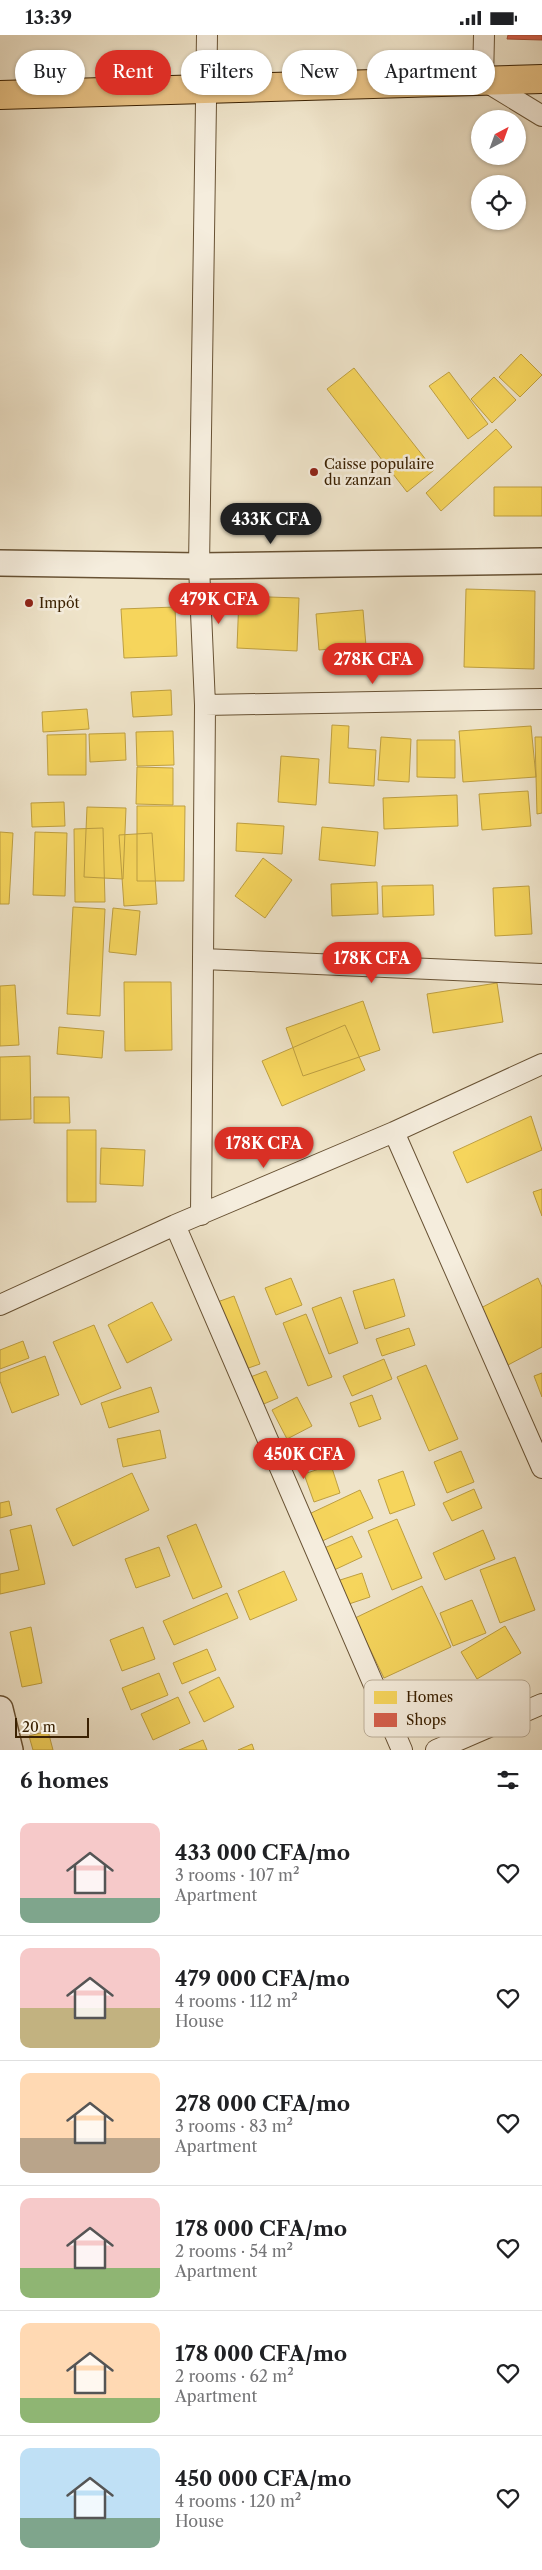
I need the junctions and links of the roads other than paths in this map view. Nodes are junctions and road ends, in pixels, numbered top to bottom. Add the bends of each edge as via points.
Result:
1 (207, 35) edge
2 (484, 35) edge
3 (207, 50) edge
4 (484, 50) edge
5 (542, 79) edge
6 (495, 81) edge
7 (367, 84) edge
8 (272, 86) edge
9 (495, 88) edge
10 (181, 89) edge
11 (0, 95) edge
12 (207, 95) edge
13 (542, 116) edge
14 (542, 561) edge
15 (0, 563) edge
16 (199, 565) junction
17 (542, 699) edge
18 (205, 705) junction
19 (203, 959) junction
20 (542, 974) edge
21 (542, 1063) edge
22 (394, 1132) junction
23 (201, 1215) junction
24 (175, 1225) junction
25 (0, 1305) edge
26 (542, 1468) edge
27 (372, 1680) edge
28 (542, 1704) edge
29 (0, 1709) edge
30 (530, 1709) edge
31 (396, 1737) edge
32 (466, 1737) edge
33 (10, 1750) edge
34 (402, 1750) edge
35 (436, 1750) edge

1 - 3 street
2 - 4 street
5 - 6 main road
7 - 8 main road
9 - 13 street
10 - 11 main road
12 - 16 street
14 - 16 street
15 - 16 street
16 - 18 street
17 - 18 street
18 - 19 street
19 - 20 street
19 - 23 street
21 - 22 street
22 - 23 street
22 - 26 street
23 - 24 street
24 - 25 street
24 - 27 street
28 - 30 street
29 - 33 street
31 - 34 street
32 - 35 street

